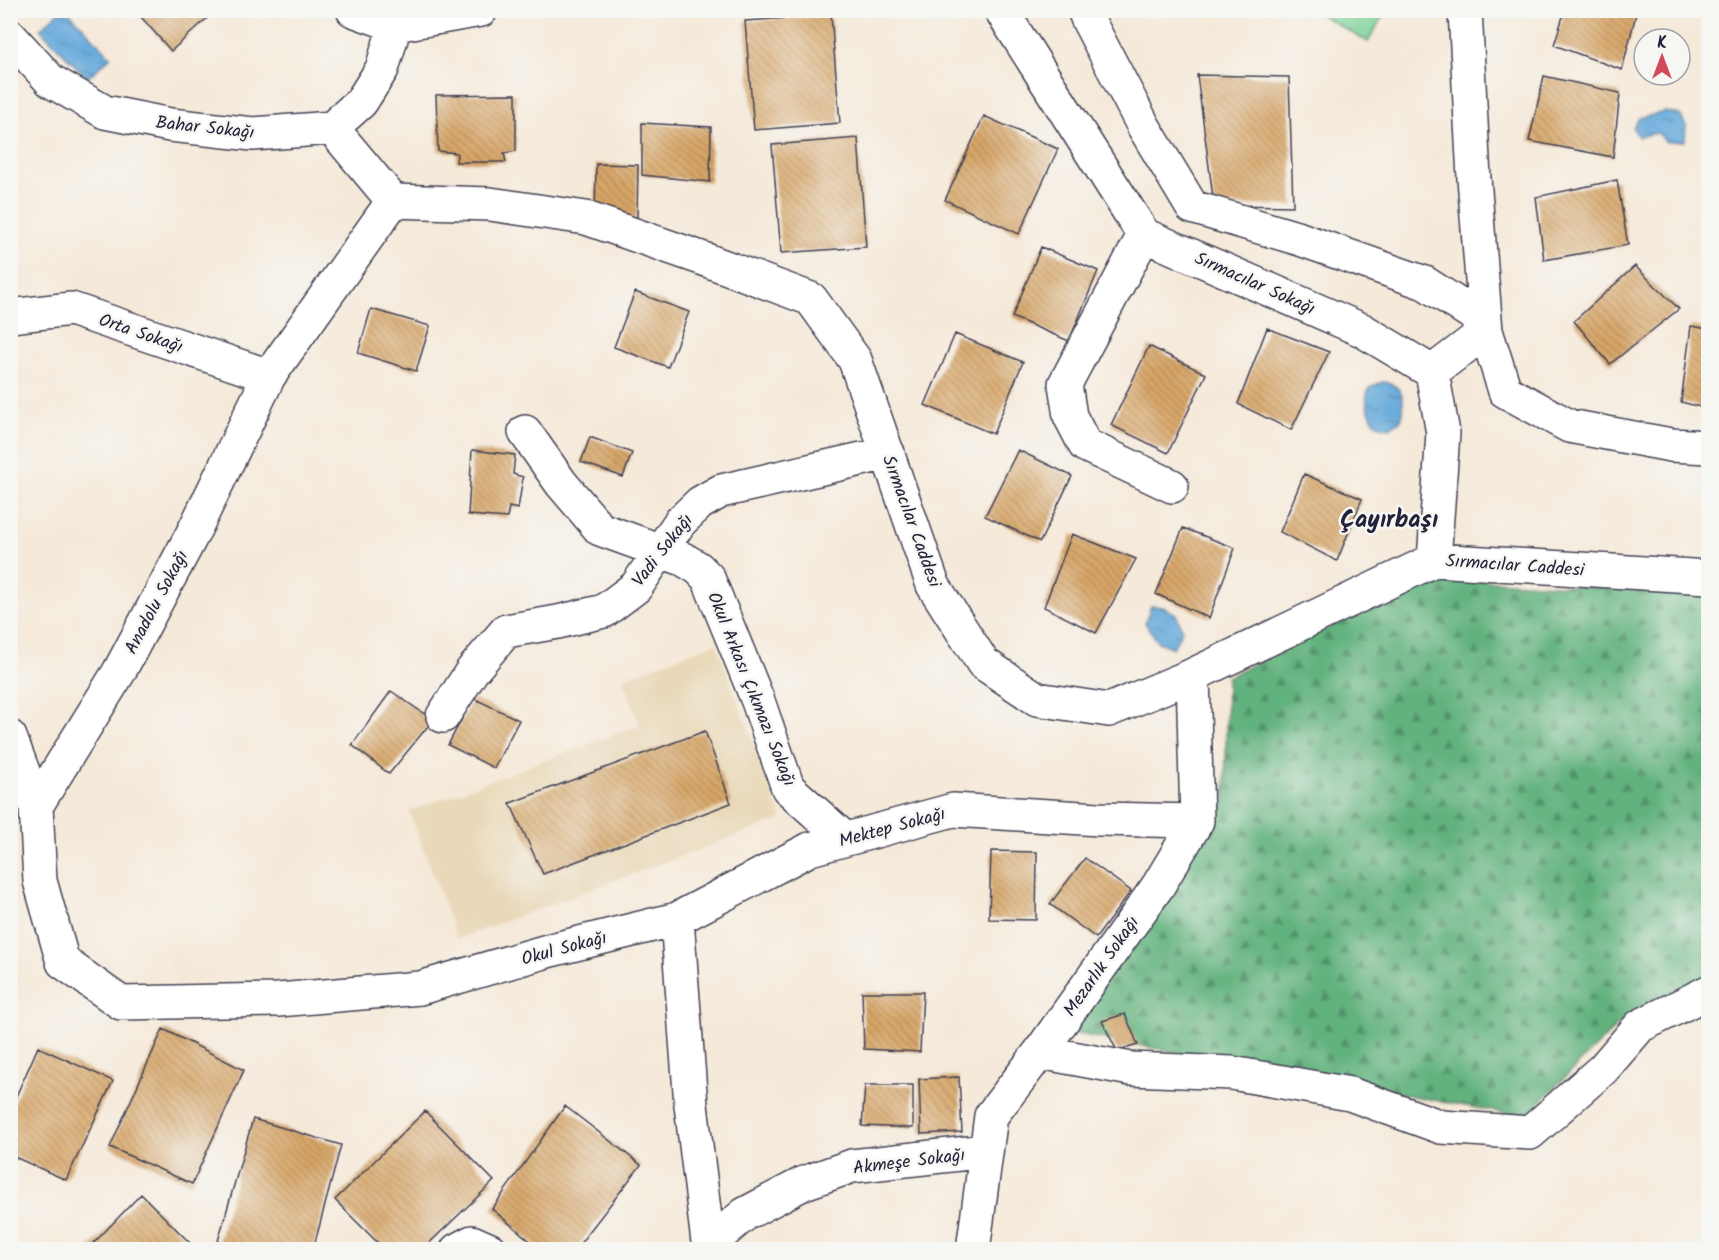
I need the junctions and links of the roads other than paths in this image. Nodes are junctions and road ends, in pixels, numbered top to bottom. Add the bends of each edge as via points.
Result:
1 (353, 10) edge
2 (481, 10) edge
3 (1001, 10) edge
4 (1084, 10) edge
5 (1465, 10) edge
6 (395, 25) junction
7 (10, 36) edge
8 (332, 128) junction
9 (393, 201) junction
10 (1144, 235) junction
11 (10, 316) edge
12 (1486, 331) junction
13 (1432, 372) junction
14 (269, 376) junction
15 (525, 432) dead end
16 (1708, 447) edge
17 (888, 453) junction
18 (1172, 486) dead end
19 (660, 551) junction
20 (1434, 560) junction
21 (1708, 577) edge
22 (1192, 675) junction
23 (443, 716) dead end
24 (10, 737) edge
25 (36, 806) junction
26 (1197, 821) junction
27 (845, 839) junction
28 (677, 919) junction
29 (1708, 992) edge
30 (1040, 1052) junction
31 (986, 1151) junction
32 (708, 1247) edge
33 (457, 1250) edge
34 (490, 1250) edge
35 (973, 1250) edge

1 - 6 street
2 - 6 street
3 - 10 street
4 - 12 street via 1144,126 1192,207 1300,239 1425,283 1473,314
5 - 12 street
6 - 8 street via 382,69 361,102
7 - 8 street, Bahar Sokağı via 51,81 105,112 170,125 253,134
8 - 9 street
9 - 14 street, Anadolu Sokağı
9 - 17 street, Sırmacılar Caddesi via 490,204 586,218 811,299 855,360
10 - 13 street, Sırmacılar Sokağı via 1362,330
10 - 18 street via 1065,384 1070,416 1085,445
11 - 14 street, Orta Sokağı via 71,309
12 - 13 street
12 - 16 street via 1505,391 1569,426 1671,445
13 - 20 street via 1443,433
14 - 25 street, Anadolu Sokağı via 194,531 119,672
15 - 19 street, Okul Arkası Çıkmazı Sokağı via 600,529
17 - 19 street, Vadi Sokağı via 721,491 699,503
17 - 22 street, Sırmacılar Caddesi via 933,585 983,663 1037,699 1109,710
19 - 23 street, Vadi Sokağı via 636,587 604,611 506,631 472,671
19 - 27 street, Okul Arkası Çıkmazı Sokağı via 683,559 708,578 788,788
20 - 21 street, Sırmacılar Caddesi
20 - 22 street, Sırmacılar Caddesi
22 - 26 street
24 - 25 street
25 - 28 street, Okul Sokağı via 40,881 63,962 121,1003 278,1000 420,988
26 - 27 street, Mektep Sokağı via 953,810
26 - 30 street, Mezarlık Sokağı via 1158,886
27 - 28 street, Mektep Sokağı via 810,849
28 - 32 street via 691,1105
29 - 30 street via 1640,1026 1603,1069 1530,1133 1441,1127 1350,1094 1232,1072 1131,1070
30 - 31 street, Mezarlık Sokağı via 991,1116
31 - 32 street, Akmeşe Sokağı via 852,1167 804,1183 745,1215
31 - 35 street, Mezarlık Sokağı
33 - 34 street via 472,1242

